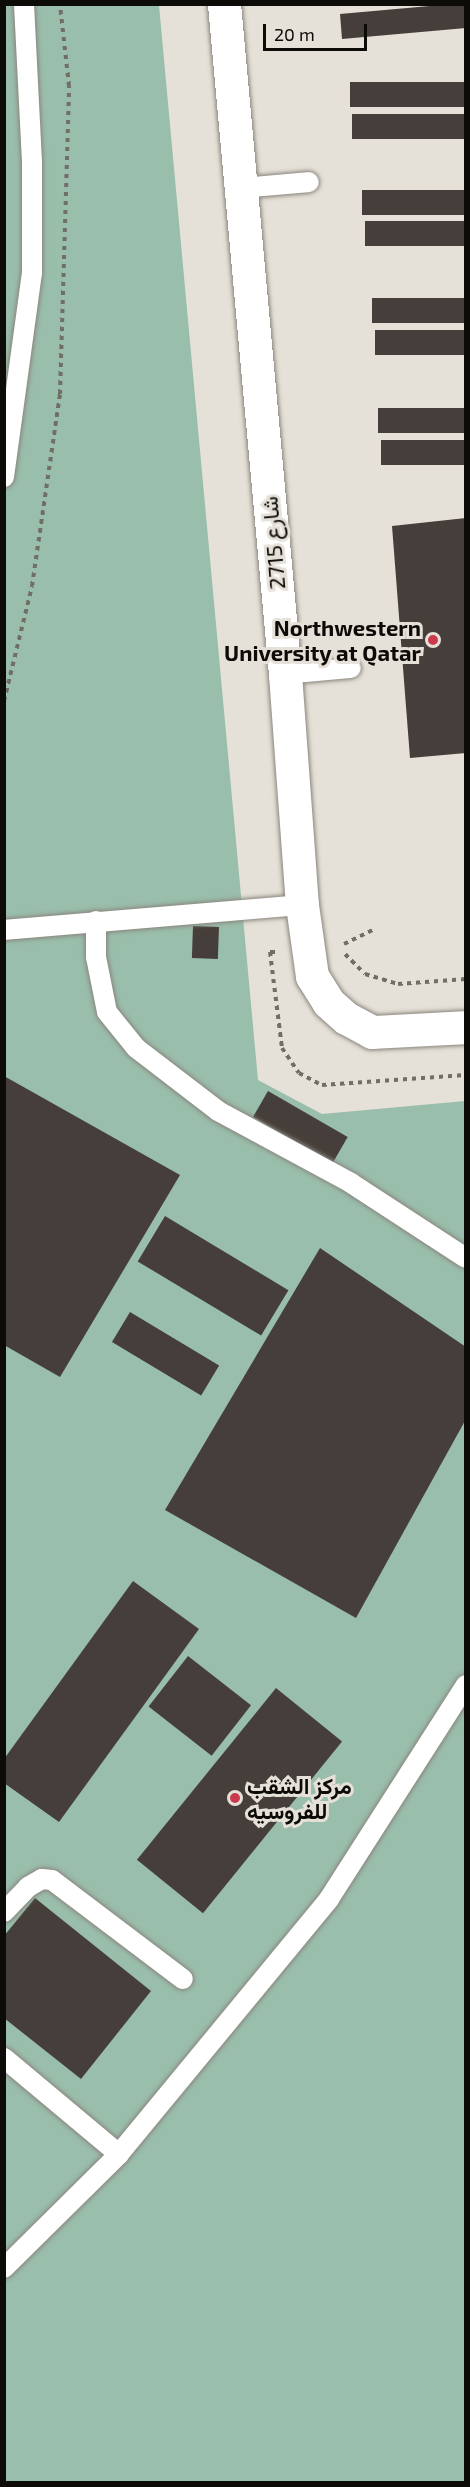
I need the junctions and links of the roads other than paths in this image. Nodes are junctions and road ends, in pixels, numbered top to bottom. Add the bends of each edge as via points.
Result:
1 (24, 4) edge
2 (224, 4) edge
3 (309, 182) dead end
4 (241, 188) junction
5 (10, 404) edge
6 (4, 477) edge
7 (351, 668) dead end
8 (285, 674) junction
9 (302, 905) junction
10 (96, 921) junction
11 (4, 930) edge
12 (465, 1027) edge
13 (465, 1258) edge
14 (465, 1685) edge
15 (4, 1912) edge
16 (183, 1979) dead end
17 (4, 2058) edge
18 (119, 2154) junction
19 (4, 2268) edge

1 - 5 lane via 32,162 32,273
2 - 4 street, شارع 2715
3 - 4 lane
4 - 8 street, شارع 2715
5 - 6 lane
7 - 8 lane
8 - 9 street, شارع 2715
9 - 10 lane
9 - 12 street, شارع 2715 via 312,976 328,1002 346,1018 372,1032
10 - 11 lane
10 - 13 lane via 96,957 107,1012 136,1048 218,1111 351,1183
14 - 18 lane via 329,1899
15 - 16 lane via 28,1887 42,1879 52,1880
17 - 18 lane
18 - 19 lane

